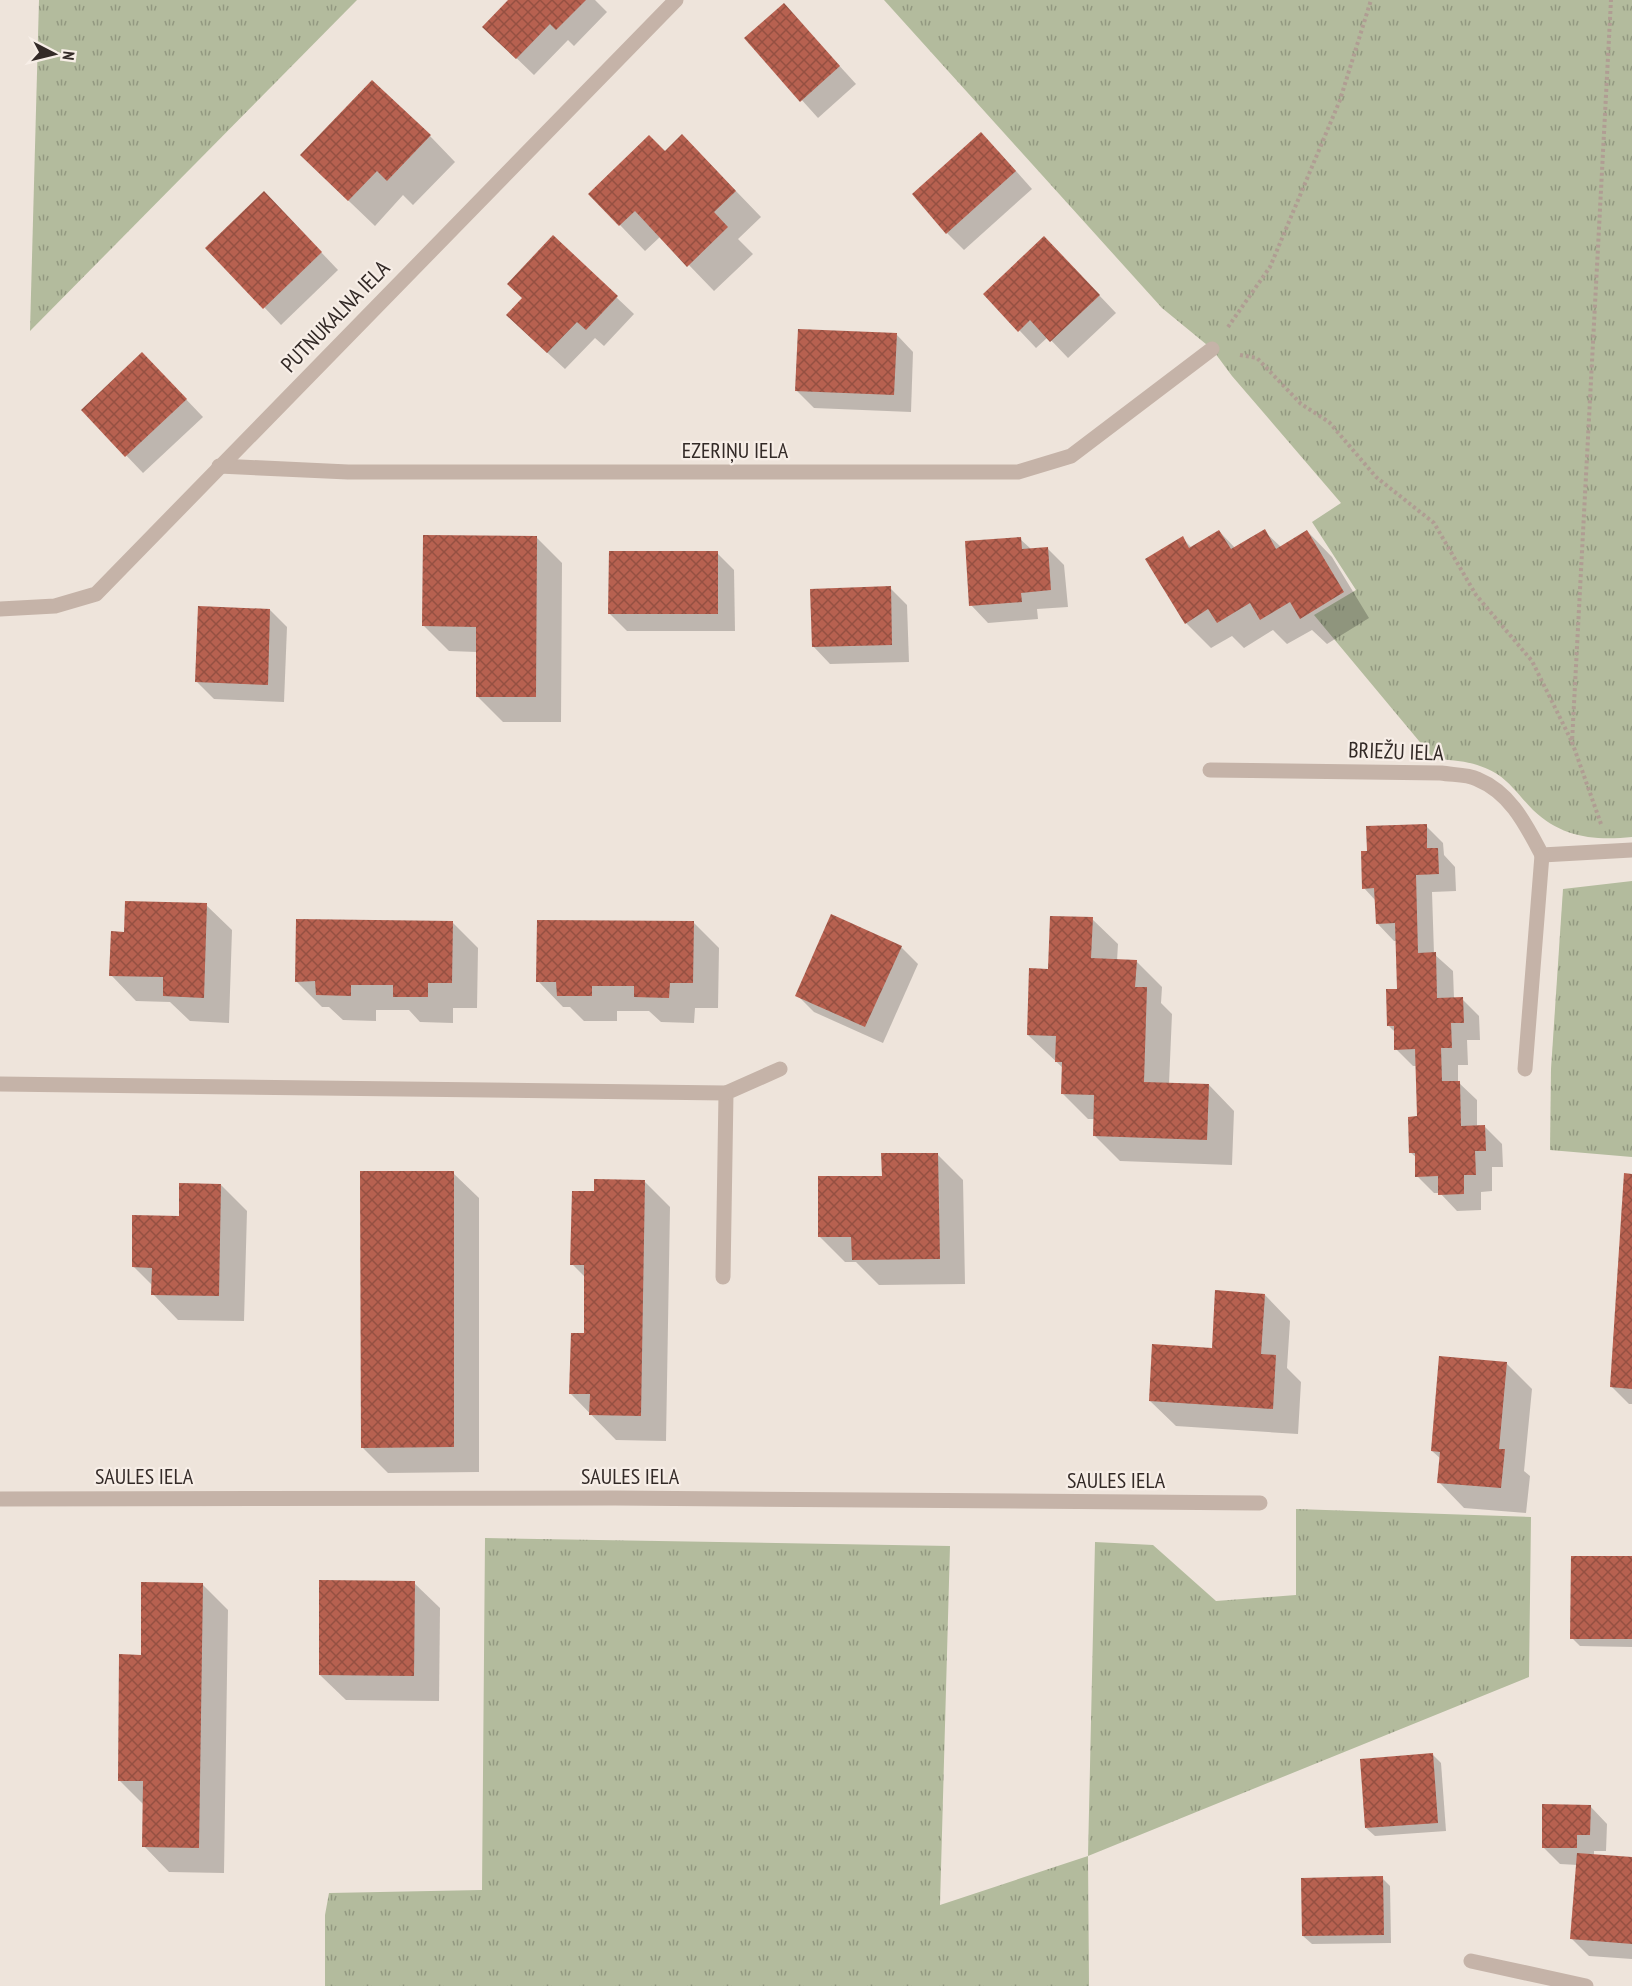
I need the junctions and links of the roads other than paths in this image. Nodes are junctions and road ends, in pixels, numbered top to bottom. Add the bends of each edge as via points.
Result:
1 (676, 0) edge
2 (1212, 349) road end
3 (219, 466) junction
4 (0, 609) edge
5 (1210, 770) dead end
6 (1632, 850) edge
7 (1542, 855) junction
8 (780, 1069) dead end
9 (1526, 1069) dead end
10 (0, 1084) edge
11 (726, 1093) junction
12 (723, 1277) dead end
13 (0, 1499) edge
14 (1260, 1503) dead end
15 (1471, 1961) dead end
16 (1586, 1986) edge

1 - 3 street, PUTNUKALNA IELA
2 - 3 street, EZERIŅU IELA via 1071,456 1018,472 348,472
3 - 4 street, PUTNUKALNA IELA via 96,594 55,606
5 - 7 street, BRIEŽU IELA via 1440,773 1476,778 1495,789 1519,812
6 - 7 street
7 - 9 street
8 - 11 street
10 - 11 street
11 - 12 street
13 - 14 street, SAULES IELA
15 - 16 street

